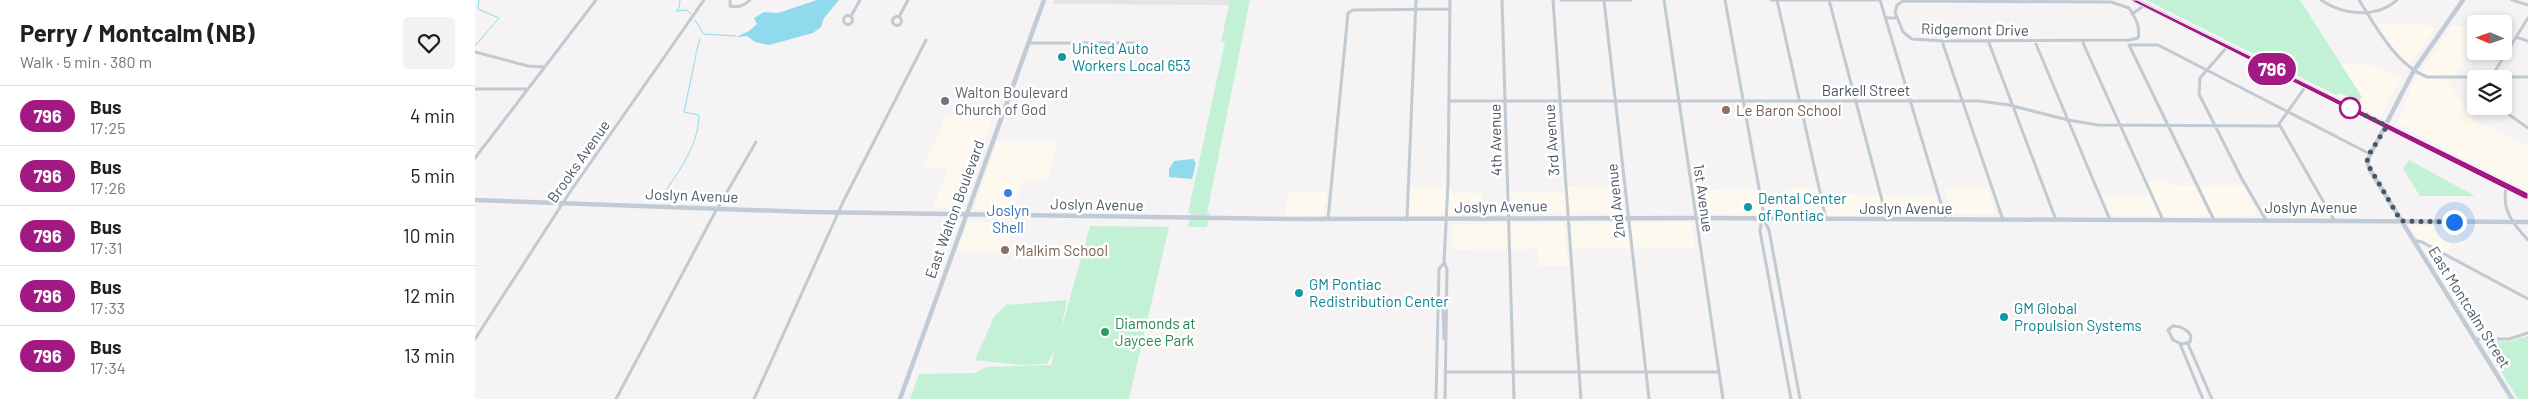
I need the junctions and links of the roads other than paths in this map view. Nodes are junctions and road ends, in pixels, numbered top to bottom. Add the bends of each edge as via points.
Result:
1 (596, 0) edge
2 (704, 0) edge
3 (730, 0) edge
4 (749, 0) edge
5 (860, 0) edge
6 (908, 0) edge
7 (1044, 0) edge
8 (1416, 0) edge
9 (1451, 0) edge
10 (1502, 0) edge
11 (1552, 0) edge
12 (1561, 0) edge
13 (1604, 0) edge
14 (1631, 0) edge
15 (1664, 0) edge
16 (1725, 0) edge
17 (1771, 0) edge
18 (1777, 0) edge
19 (1829, 0) edge
20 (1880, 0) edge
21 (2321, 0) edge
22 (2359, 0) edge
23 (2397, 0) edge
24 (2463, 0) edge
25 (2512, 0) edge
26 (2136, 1) edge
27 (2145, 5) junction
28 (2528, 5) edge
29 (2129, 8) junction
30 (1450, 9) junction
31 (1415, 10) junction
32 (2367, 11) junction
33 (2132, 14) junction
34 (851, 16) dead end
35 (899, 17) dead end
36 (1886, 18) junction
37 (1897, 18) junction
38 (2528, 18) edge
39 (2516, 37) junction
40 (926, 40) dead end
41 (2528, 41) edge
42 (1137, 42) dead end
43 (1029, 43) junction
44 (1989, 43) dead end
45 (2083, 43) dead end
46 (1943, 44) dead end
47 (2037, 44) dead end
48 (2227, 47) junction
49 (475, 52) edge
50 (545, 66) junction
51 (2207, 70) junction
52 (2495, 70) edge
53 (2413, 72) junction
54 (2512, 77) edge
55 (2528, 77) edge
56 (2467, 78) edge
57 (2306, 86) junction
58 (475, 88) edge
59 (527, 89) junction
60 (1449, 101) junction
61 (1505, 101) junction
62 (1559, 101) junction
63 (1615, 101) junction
64 (1679, 101) junction
65 (1743, 101) junction
66 (1799, 101) junction
67 (1855, 101) junction
68 (1911, 101) junction
69 (1962, 101) junction
70 (2013, 105) junction
71 (2287, 112) junction
72 (2510, 115) edge
73 (2069, 121) junction
74 (2121, 126) junction
75 (2167, 126) junction
76 (2214, 126) junction
77 (2280, 126) junction
78 (2387, 126) junction
79 (2528, 128) edge
80 (756, 142) dead end
81 (2369, 154) junction
82 (475, 158) edge
83 (2507, 185) junction
84 (2528, 196) edge
85 (475, 200) edge
86 (562, 203) junction
87 (717, 209) junction
88 (838, 212) junction
89 (965, 215) junction
90 (1507, 218) junction
91 (1568, 218) junction
92 (1628, 218) junction
93 (1695, 218) junction
94 (1446, 219) junction
95 (1328, 220) junction
96 (1407, 220) junction
97 (1763, 220) junction
98 (1826, 220) junction
99 (1887, 220) junction
100 (1947, 220) junction
101 (2003, 220) junction
102 (2056, 220) junction
103 (2110, 220) junction
104 (2163, 220) junction
105 (2214, 220) junction
106 (2266, 220) junction
107 (2334, 220) junction
108 (2401, 221) junction
109 (2514, 222) junction
110 (2528, 222) edge
111 (2413, 240) junction
112 (2528, 240) edge
113 (1444, 262) junction
114 (2528, 299) edge
115 (1438, 306) junction
116 (2528, 333) edge
117 (475, 339) edge
118 (2475, 339) junction
119 (2179, 344) junction
120 (2188, 344) junction
121 (1446, 347) junction
122 (1445, 372) junction
123 (1513, 372) junction
124 (1579, 372) junction
125 (1645, 372) junction
126 (1719, 372) junction
127 (617, 399) edge
128 (755, 399) edge
129 (900, 399) edge
130 (1437, 399) edge
131 (1445, 399) edge
132 (1514, 399) edge
133 (1581, 399) edge
134 (1649, 399) edge
135 (1723, 399) edge
136 (1791, 399) edge
137 (1801, 399) edge
138 (2203, 399) edge
139 (2212, 399) edge
140 (2512, 399) edge

1 - 50 street
2 - 86 street, Brooks Avenue
3 - 4 street via 730,6 736,8
5 - 34 street
6 - 35 street
7 - 43 main road, East Walton Boulevard
8 - 31 street
9 - 30 street
10 - 61 street, 4th Avenue
11 - 62 street, 3rd Avenue
12 - 13 street
13 - 14 street
13 - 63 street, 2nd Avenue
15 - 64 street, 1st Avenue
16 - 65 street
17 - 18 street
18 - 19 street
18 - 66 street
19 - 20 street
19 - 67 street
20 - 36 street
21 - 32 street via 2342,11
22 - 32 street
23 - 32 street via 2387,9
24 - 53 main road
25 - 28 street
26 - 27 main road
26 - 29 street
27 - 33 street
27 - 48 main road
29 - 33 street, Ridgemont Drive
29 - 37 street, Ridgemont Drive via 2102,1 1903,1 1895,8
30 - 31 street
30 - 60 street
31 - 95 street via 1349,11
31 - 96 street
32 - 53 street via 2403,64
33 - 37 street, Ridgemont Drive via 2139,36 2125,40 1912,39 1903,34
36 - 37 street
36 - 68 street
38 - 39 street
39 - 41 street
39 - 52 street
40 - 88 street
42 - 43 street
43 - 89 main road, East Walton Boulevard
44 - 70 street
45 - 74 street
46 - 69 street
47 - 73 street
48 - 51 street
48 - 57 main road
49 - 50 street via 527,66
50 - 59 street
51 - 71 street
51 - 75 street via 2155,44 2129,45
51 - 76 street via 2200,78 2198,91
53 - 56 street via 2427,77
53 - 78 main road
54 - 55 street
57 - 71 street
57 - 78 main road
58 - 59 street
59 - 82 street
60 - 61 street, Barkell Street
60 - 94 street
61 - 62 street, Barkell Street
61 - 90 street, 4th Avenue
62 - 63 street, Barkell Street
62 - 91 street, 3rd Avenue
63 - 64 street, Barkell Street
63 - 92 street, 2nd Avenue
64 - 65 street, Barkell Street
64 - 93 street, 1st Avenue
65 - 66 street, Barkell Street
65 - 97 street
66 - 67 street, Barkell Street
66 - 98 street
67 - 68 street, Barkell Street
67 - 99 street
68 - 69 street, Barkell Street
68 - 100 street
69 - 70 street, Barkell Street
69 - 101 street
70 - 73 street, Barkell Street
70 - 102 street
71 - 77 street via 2279,122
71 - 81 street
72 - 79 street
73 - 74 street, Barkell Street
73 - 103 street
74 - 75 street, Barkell Street
74 - 104 street
75 - 76 street, Barkell Street
75 - 105 street
76 - 77 street, Barkell Street
76 - 106 street
77 - 107 street
78 - 81 main road
78 - 83 main road
80 - 87 street
81 - 108 main road, East Montcalm Street via 2369,168
83 - 84 main road
83 - 109 street via 2503,201
85 - 86 main road, Joslyn Avenue
86 - 87 main road, Joslyn Avenue
86 - 117 street, Brooks Avenue
87 - 88 main road, Joslyn Avenue
87 - 127 street
88 - 89 main road, Joslyn Avenue
88 - 128 street
89 - 95 main road, Joslyn Avenue
89 - 129 main road, East Walton Boulevard
90 - 91 main road, Joslyn Avenue
90 - 94 main road, Joslyn Avenue
90 - 123 street, 4th Avenue
91 - 92 main road, Joslyn Avenue
91 - 124 street, 3rd Avenue
92 - 93 main road, Joslyn Avenue
92 - 125 street, 2nd Avenue
93 - 97 main road, Joslyn Avenue
93 - 126 street, 1st Avenue
94 - 96 main road, Joslyn Avenue
94 - 113 street
95 - 96 main road, Joslyn Avenue
97 - 98 main road, Joslyn Avenue
97 - 136 street via 1761,231
97 - 137 street via 1769,230
98 - 99 main road, Joslyn Avenue
99 - 100 main road, Joslyn Avenue
100 - 101 main road, Joslyn Avenue
101 - 102 main road, Joslyn Avenue
102 - 103 main road, Joslyn Avenue
103 - 104 main road, Joslyn Avenue
104 - 105 main road, Joslyn Avenue
105 - 106 main road, Joslyn Avenue
106 - 107 main road, Joslyn Avenue
107 - 108 main road, Joslyn Avenue
108 - 109 main road, Joslyn Avenue
108 - 111 main road, East Montcalm Street
109 - 110 main road, Joslyn Avenue
109 - 112 street
111 - 114 street
111 - 118 main road, East Montcalm Street
113 - 115 street via 1439,269
113 - 121 street via 1447,269
115 - 121 street via 1443,307
115 - 130 street
116 - 118 street via 2506,339
118 - 140 main road, East Montcalm Street
119 - 120 street
119 - 120 street via 2169,335 2171,327 2179,326 2188,331 2191,338
119 - 138 street
120 - 139 street
121 - 122 street
122 - 123 street
122 - 131 street
123 - 124 street
123 - 132 street, 4th Avenue
124 - 125 street
124 - 133 street, 3rd Avenue
125 - 126 street
125 - 134 street, 2nd Avenue
126 - 135 street, 1st Avenue

